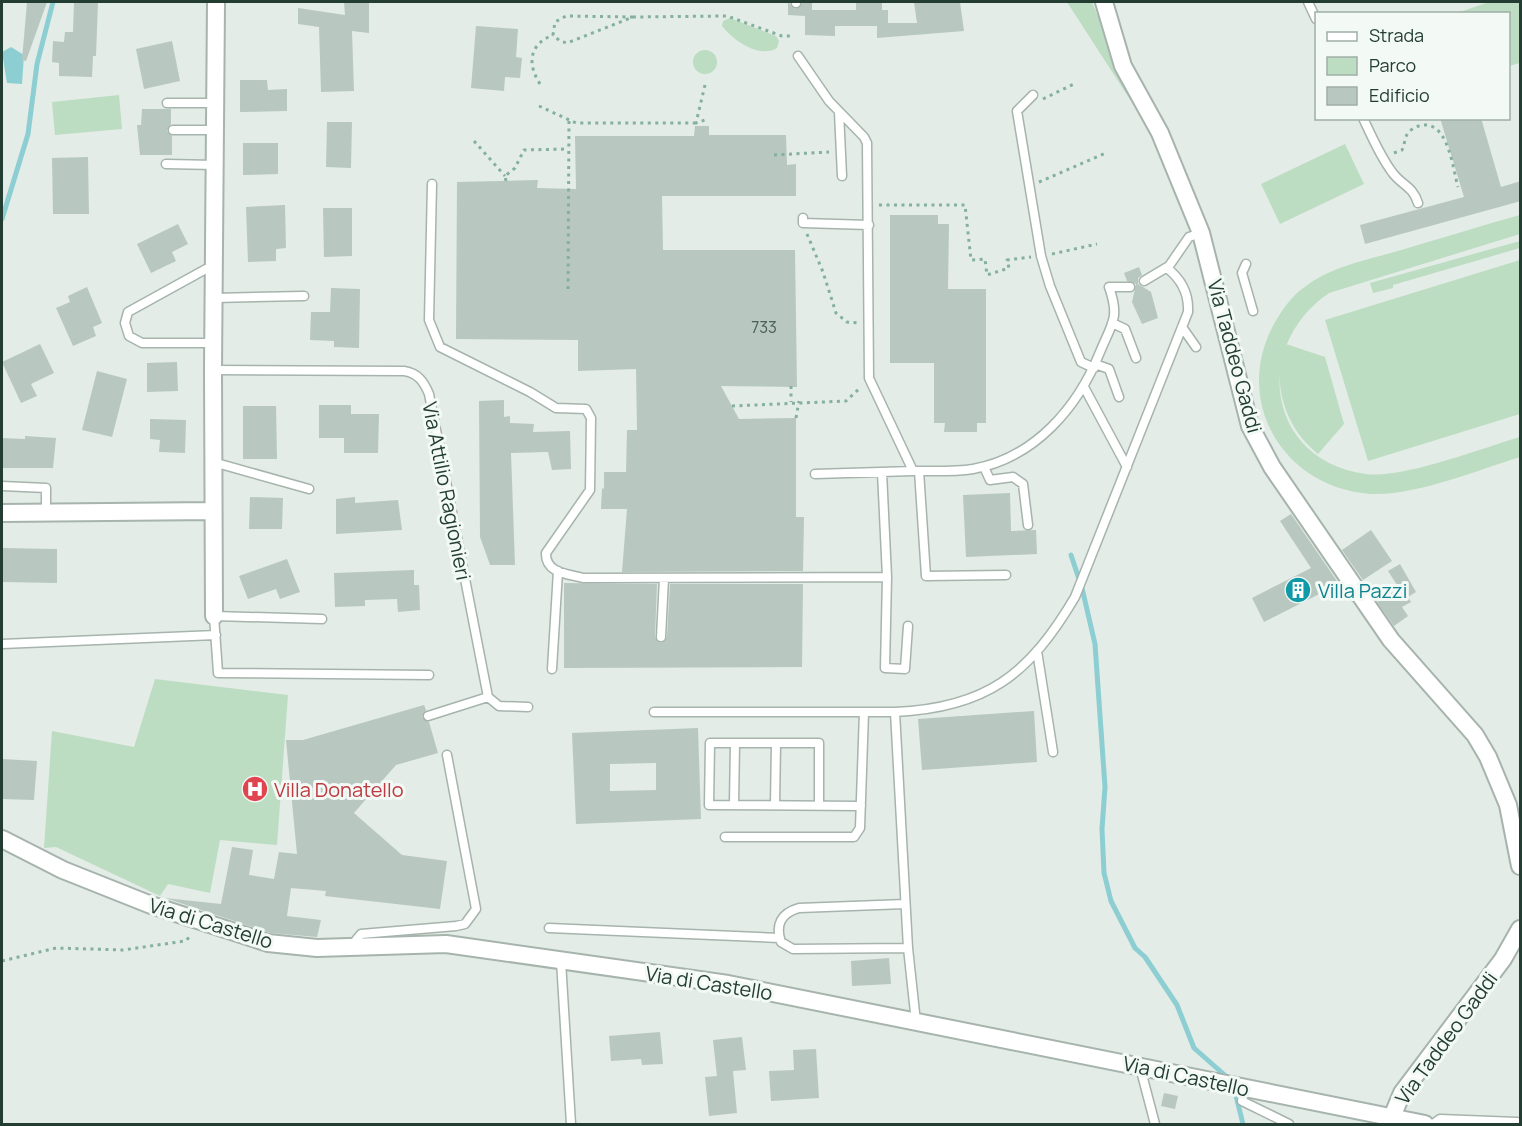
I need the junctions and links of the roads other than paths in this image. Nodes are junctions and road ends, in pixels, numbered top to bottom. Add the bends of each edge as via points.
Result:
1 (216, 2) edge
2 (1104, 2) edge
3 (798, 56) dead end
4 (1035, 99) road end
5 (167, 103) dead end
6 (215, 103) junction
7 (839, 112) junction
8 (1364, 120) edge
9 (173, 130) dead end
10 (215, 130) junction
11 (166, 164) dead end
12 (215, 165) junction
13 (842, 176) dead end
14 (432, 184) dead end
15 (1418, 203) dead end
16 (803, 221) road end
17 (868, 225) junction
18 (1201, 233) junction
19 (1246, 264) dead end
20 (214, 268) junction
21 (1167, 268) junction
22 (1144, 281) dead end
23 (1130, 287) dead end
24 (304, 296) dead end
25 (214, 298) junction
26 (1253, 311) dead end
27 (1112, 323) junction
28 (1182, 327) junction
29 (213, 343) junction
30 (1196, 347) dead end
31 (1136, 358) dead end
32 (1094, 366) junction
33 (213, 370) junction
34 (1084, 387) junction
35 (1119, 397) dead end
36 (213, 462) junction
37 (984, 466) junction
38 (1127, 467) junction
39 (916, 471) junction
40 (882, 472) junction
41 (815, 474) dead end
42 (2, 486) edge
43 (309, 489) dead end
44 (213, 511) junction
45 (46, 512) junction
46 (2, 513) edge
47 (1028, 525) dead end
48 (558, 571) junction
49 (1006, 576) dead end
50 (887, 577) junction
51 (664, 578) junction
52 (214, 616) junction
53 (322, 618) dead end
54 (908, 626) dead end
55 (216, 634) junction
56 (661, 637) dead end
57 (2, 645) edge
58 (1036, 651) junction
59 (552, 669) dead end
60 (429, 675) dead end
61 (488, 697) junction
62 (528, 707) dead end
63 (654, 712) dead end
64 (864, 712) junction
65 (895, 712) junction
66 (428, 716) dead end
67 (735, 743) junction
68 (776, 743) junction
69 (1053, 752) dead end
70 (447, 755) dead end
71 (734, 805) junction
72 (775, 805) junction
73 (819, 805) junction
74 (861, 806) junction
75 (725, 837) dead end
76 (2, 839) edge
77 (1521, 866) edge
78 (905, 904) junction
79 (549, 928) dead end
80 (1521, 929) edge
81 (779, 938) junction
82 (357, 947) junction
83 (908, 948) junction
84 (561, 961) junction
85 (916, 1023) junction
86 (1140, 1067) junction
87 (1244, 1089) junction
88 (1392, 1117) junction
89 (1517, 1122) dead end
90 (571, 1125) edge
91 (1155, 1125) edge
92 (1289, 1125) edge
93 (1425, 1125) edge
94 (1432, 1125) edge

1 - 6 street
2 - 18 street, Via Taddeo Gaddi via 1123,66 1156,126
3 - 7 lane
4 - 32 lane via 1017,111 1041,256 1081,362
5 - 6 lane
6 - 10 street
7 - 13 lane
7 - 17 lane via 867,143
8 - 15 lane via 1394,176 1414,191
9 - 10 lane
10 - 12 street
11 - 12 lane
12 - 20 street
14 - 48 lane via 429,320 435,340 447,353 545,403 556,408 586,409 591,418 590,490 546,553 549,565
16 - 17 lane
17 - 39 lane via 869,378
18 - 21 lane via 1189,237
18 - 77 street, Via Taddeo Gaddi via 1250,426 1272,467 1391,640 1476,735 1508,805
19 - 26 lane via 1242,273
20 - 25 street
20 - 29 lane via 128,312 125,323 129,336 142,343
21 - 22 lane
21 - 28 lane via 1180,282 1189,301
23 - 27 lane via 1109,287 1116,311
24 - 25 lane
25 - 29 street
27 - 31 lane via 1125,329
27 - 32 lane
28 - 30 lane
28 - 38 lane
29 - 33 street
32 - 34 lane
32 - 35 lane via 1109,369
33 - 36 street
33 - 61 lane, Via Attilio Ragionieri via 404,371 421,379 429,394
34 - 37 lane via 1058,421 1035,441
34 - 38 lane
36 - 43 lane
36 - 44 street
37 - 39 lane via 964,471
37 - 47 lane via 990,480 1013,477 1023,484
38 - 58 lane via 1075,597
39 - 40 lane
39 - 49 lane via 926,576
40 - 41 lane
40 - 50 lane
42 - 45 lane via 46,488
44 - 45 street
44 - 52 street
45 - 46 street
48 - 51 lane via 583,578
48 - 59 lane
50 - 51 lane
50 - 54 lane via 885,668 905,669
51 - 56 lane
52 - 53 lane
52 - 55 lane
55 - 57 lane
55 - 60 lane via 218,673
58 - 65 lane via 1008,680 971,700
58 - 69 lane
61 - 62 lane via 499,706
61 - 66 lane
63 - 64 lane
64 - 65 lane
64 - 74 lane
65 - 78 lane
67 - 68 lane
67 - 71 lane
67 - 71 lane via 710,743 710,805
68 - 72 lane
68 - 73 lane via 819,743
70 - 82 lane via 476,909 465,924 456,926 361,934 356,940
71 - 72 lane
72 - 73 lane
73 - 74 lane
74 - 75 lane via 860,828 854,837
76 - 82 street, Via di Castello via 63,870 205,924 268,943
78 - 81 lane via 799,908 779,921
78 - 83 lane
79 - 81 lane
80 - 88 street, Via Taddeo Gaddi via 1402,1093
81 - 83 lane via 785,946 800,950
82 - 84 street, Via di Castello via 446,944
83 - 85 lane
84 - 85 street, Via di Castello via 728,984
84 - 90 lane
85 - 86 street, Via di Castello
86 - 87 street, Via di Castello
86 - 91 lane
87 - 88 street, Via di Castello
87 - 92 lane via 1242,1101
88 - 93 street, Via di Castello
89 - 94 lane via 1440,1119

